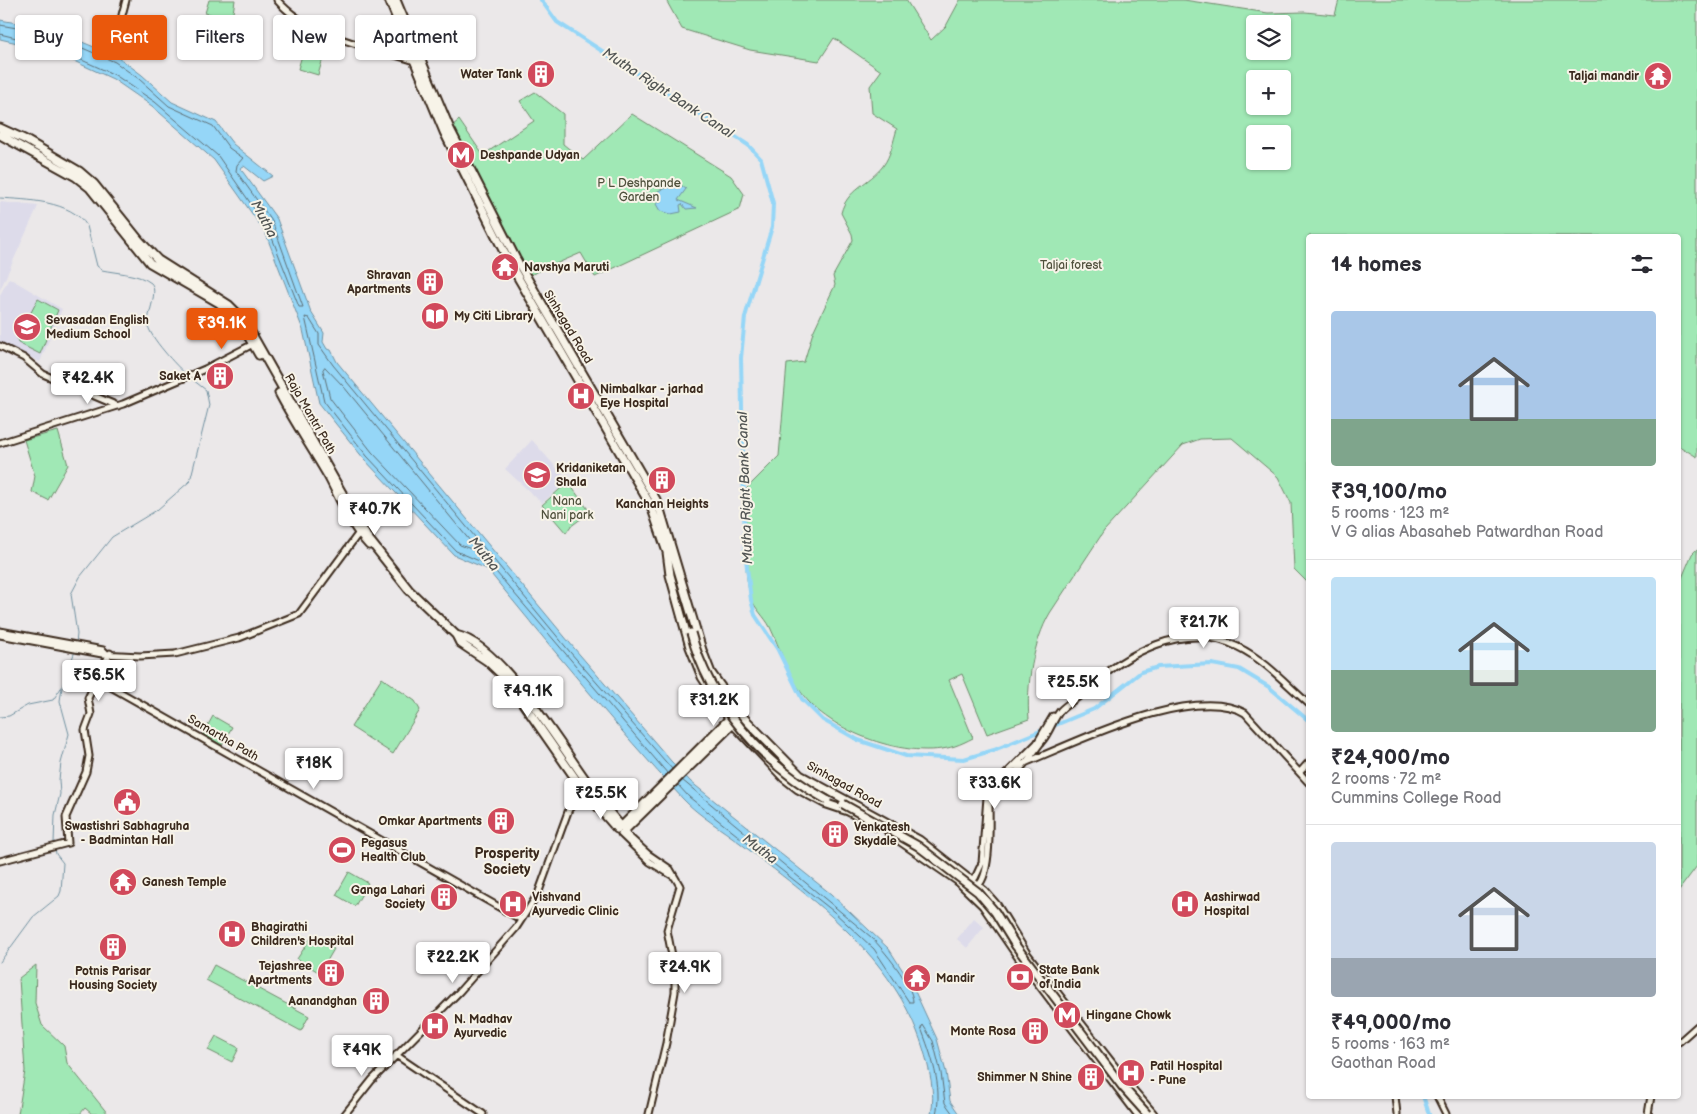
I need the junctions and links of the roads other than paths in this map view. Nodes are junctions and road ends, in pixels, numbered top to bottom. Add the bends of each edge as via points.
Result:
1 (126, 0) edge
2 (277, 0) edge
3 (389, 0) edge
4 (396, 0) edge
5 (122, 15) dead end
6 (396, 15) edge
7 (401, 15) edge
8 (355, 40) edge
9 (416, 60) edge
10 (0, 128) edge
11 (0, 134) edge
12 (514, 262) junction
13 (231, 309) junction
14 (254, 343) junction
15 (0, 346) edge
16 (118, 406) junction
17 (0, 443) edge
18 (360, 531) junction
19 (667, 552) junction
20 (0, 631) edge
21 (0, 635) edge
22 (74, 646) junction
23 (108, 653) junction
24 (97, 679) junction
25 (1306, 701) edge
26 (740, 713) junction
27 (731, 721) junction
28 (1045, 735) junction
29 (1026, 762) junction
30 (1306, 765) edge
31 (1015, 767) junction
32 (1300, 772) junction
33 (1306, 780) edge
34 (587, 789) junction
35 (827, 791) junction
36 (848, 811) junction
37 (622, 830) junction
38 (0, 861) edge
39 (970, 878) junction
40 (966, 886) junction
41 (979, 886) junction
42 (987, 909) junction
43 (520, 920) junction
44 (1697, 1026) edge
45 (1681, 1040) edge
46 (396, 1055) junction
47 (1395, 1099) edge
48 (1438, 1099) edge
49 (1650, 1099) edge
50 (345, 1114) edge
51 (483, 1114) edge
52 (649, 1114) edge
53 (1138, 1114) edge
54 (1143, 1114) edge
55 (1147, 1114) edge
56 (1154, 1114) edge
57 (1397, 1114) edge
58 (1446, 1114) edge
59 (1648, 1114) edge

1 - 5 street
2 - 8 street via 308,26
3 - 6 main road, Sinhagad Road
4 - 7 main road, Sinhagad Road
9 - 12 main road, Sinhagad Road
10 - 13 main road, Raja Mantri Path via 79,171 94,184 158,260
11 - 13 main road, Raja Mantri Path via 76,177 96,195 150,262
12 - 19 main road, Sinhagad Road via 648,499
12 - 26 main road, Sinhagad Road via 658,503 706,665
13 - 14 main road, Raja Mantri Path
14 - 16 street via 200,372
14 - 18 main road, Raja Mantri Path via 292,420
15 - 16 street via 24,358 43,374
16 - 17 street
18 - 23 street via 299,614 250,634 183,653 140,656
18 - 34 main road, Raja Mantri Path via 409,590 456,635 460,643 506,679
19 - 27 main road, Sinhagad Road via 670,575 692,655 702,677
19 - 36 main road, bridge via 706,676 746,733 790,777
20 - 22 street
21 - 22 street
22 - 23 street
23 - 24 street
24 - 38 street via 88,698 91,714 85,730 89,751 86,772 66,817 68,844
24 - 43 street, Samartha Path
25 - 28 street via 1251,653 1227,642 1192,637 1165,640 1150,646 1090,686 1051,721
26 - 27 main road
26 - 35 main road, Sinhagad Road via 800,775
27 - 36 main road, Sinhagad Road via 769,764 798,788 824,803
27 - 37 main road
28 - 29 street
28 - 31 street
29 - 31 street
29 - 32 street via 1151,714 1214,704 1230,706 1244,714
29 - 41 street via 991,798 987,865
30 - 32 street
31 - 39 street via 987,797 982,863 978,875
32 - 33 street
34 - 37 main road, Raja Mantri Path
34 - 37 main road
34 - 43 street via 569,809 538,894
35 - 39 main road, Sinhagad Road via 919,840
35 - 55 main road, bridge via 843,804 918,846 978,892 1122,1086
36 - 40 main road, Sinhagad Road via 906,844
37 - 52 street via 670,869 680,886 666,930 675,971 675,992
39 - 41 main road, Sinhagad Road
40 - 41 street
40 - 42 main road, Sinhagad Road
41 - 56 main road, Sinhagad Road via 997,906 1027,955
42 - 53 main road, Sinhagad Road via 1018,956
42 - 54 main road, bridge
43 - 46 street via 464,987
44 - 45 street
46 - 50 street
46 - 51 street
47 - 57 street
48 - 58 street
49 - 59 street

